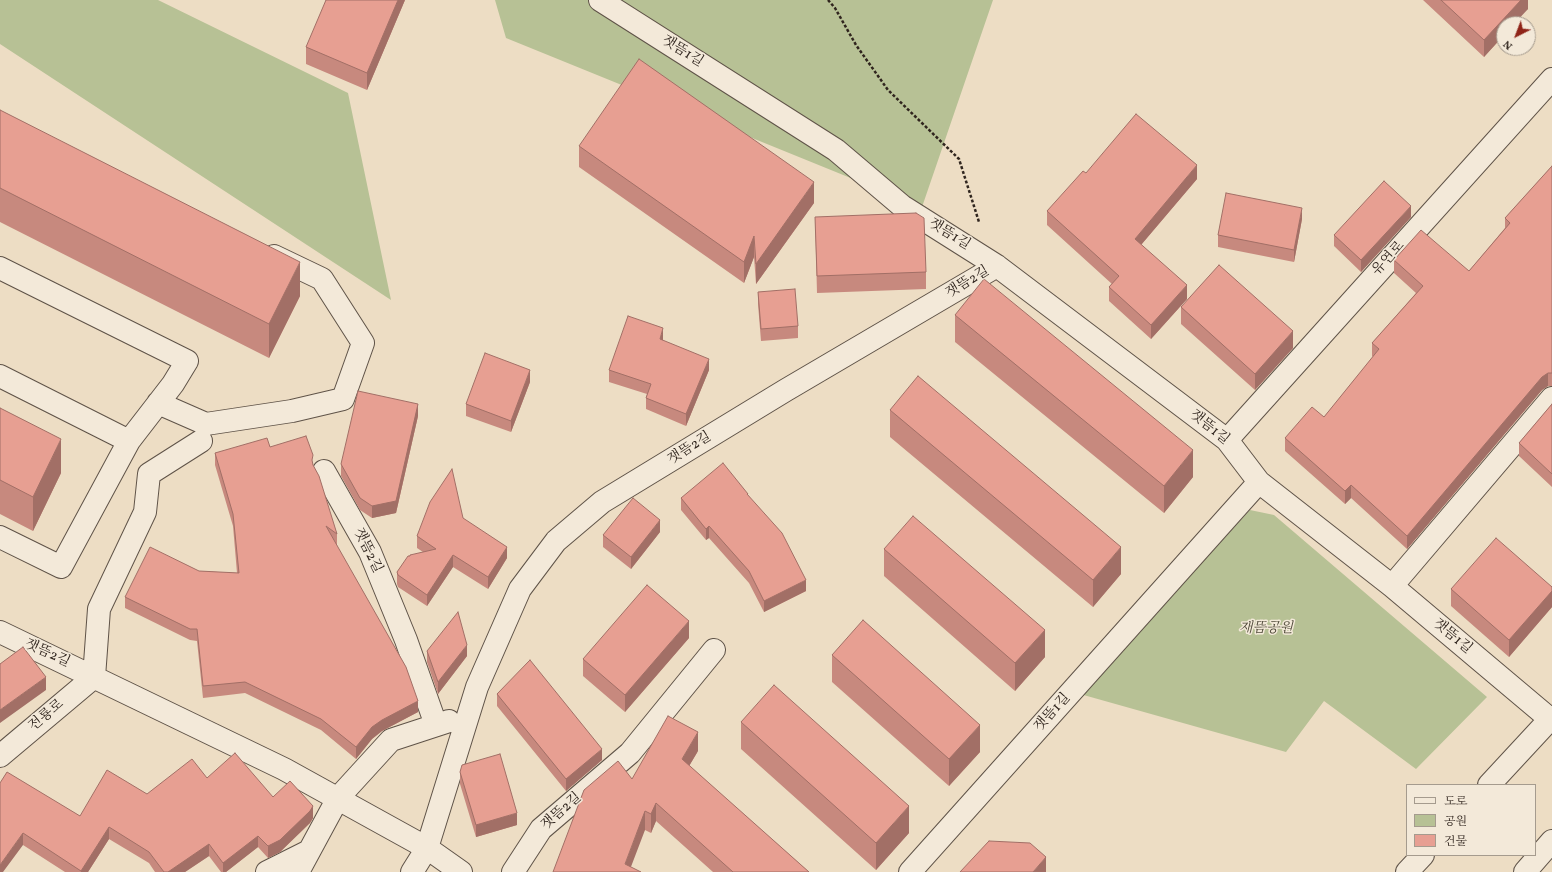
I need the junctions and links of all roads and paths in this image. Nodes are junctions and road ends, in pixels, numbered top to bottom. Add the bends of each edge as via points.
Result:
1 (600, 0) edge
2 (828, 0) edge
3 (1552, 79) edge
4 (980, 223) dead end
5 (257, 248) edge
6 (997, 266) junction
7 (0, 268) edge
8 (0, 376) edge
9 (1552, 398) edge
10 (158, 403) junction
11 (1227, 440) junction
12 (129, 441) junction
13 (201, 441) dead end
14 (324, 471) dead end
15 (1259, 482) junction
16 (0, 537) edge
17 (1392, 586) junction
18 (0, 632) edge
19 (714, 650) dead end
20 (94, 677) junction
21 (469, 714) junction
22 (1551, 718) edge
23 (436, 725) junction
24 (0, 756) edge
25 (1489, 784) edge
26 (338, 798) junction
27 (1552, 841) edge
28 (427, 848) junction
29 (309, 851) junction
30 (1422, 856) edge
31 (267, 872) edge
32 (298, 872) edge
33 (412, 872) edge
34 (461, 872) edge
35 (513, 872) edge
36 (910, 872) edge
37 (1407, 872) edge
38 (1525, 872) edge

1 - 6 street, 잿뜸1길 via 836,150 902,206
2 - 4 path via 888,90 959,159
3 - 11 street, 유연로
5 - 10 street via 322,279 363,343 343,400 292,411 206,424
6 - 11 street, 잿뜸1길
6 - 21 street, 잿뜸2길 via 602,502 556,541 520,589 477,687
7 - 10 street via 187,361
8 - 12 street
9 - 17 street
10 - 12 street
11 - 15 street, 잿뜸1길
12 - 16 street via 61,567
13 - 20 street via 149,474 145,512 99,609
14 - 23 street, 잿뜸2길 via 370,552 406,640
15 - 17 street, 잿뜸1길
15 - 36 street, 잿뜸1길
17 - 22 street, 잿뜸1길
18 - 20 street, 잿뜸2길
19 - 35 street, 잿뜸2길 via 630,753 541,830
20 - 24 street, 전룡로
20 - 26 street, 잿뜸2길
21 - 23 street
21 - 28 street, 잿뜸2길
22 - 25 street
23 - 26 street via 391,740
26 - 28 street, 잿뜸2길
26 - 29 street
27 - 38 street
28 - 33 street, 잿뜸2길
28 - 34 street, 잿뜸2길
29 - 31 street
29 - 32 street
30 - 37 street

